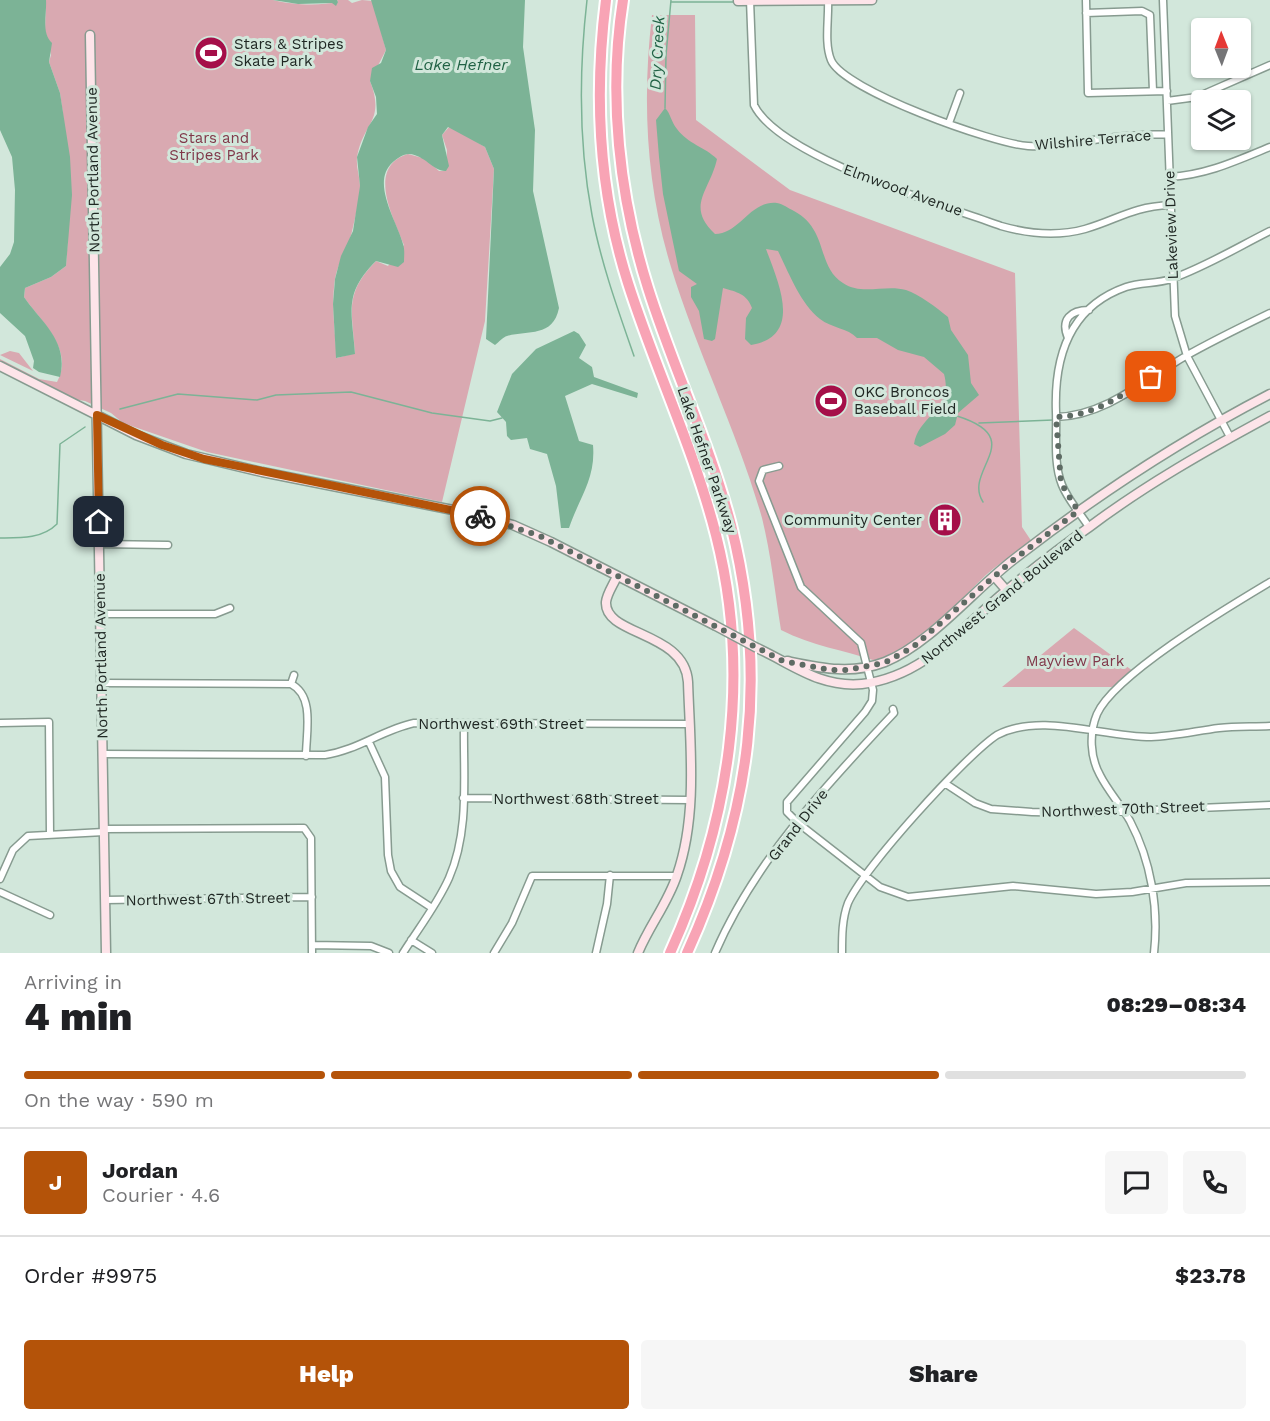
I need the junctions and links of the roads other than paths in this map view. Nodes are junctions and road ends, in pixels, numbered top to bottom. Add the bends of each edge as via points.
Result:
1 (606, 0) edge
2 (623, 0) edge
3 (828, 0) edge
4 (872, 0) edge
5 (1086, 0) edge
6 (1163, 0) edge
7 (750, 1) edge
8 (738, 2) edge
9 (1086, 13) junction
10 (90, 35) dead end
11 (1270, 65) edge
12 (1153, 91) junction
13 (1167, 91) junction
14 (960, 93) dead end
15 (1167, 101) junction
16 (949, 123) junction
17 (1168, 134) junction
18 (1270, 147) edge
19 (1169, 177) junction
20 (1170, 205) junction
21 (1270, 231) edge
22 (1173, 278) junction
23 (1090, 310) junction
24 (1270, 313) edge
25 (1068, 338) junction
26 (1186, 356) junction
27 (0, 366) edge
28 (1270, 394) edge
29 (97, 415) junction
30 (1270, 416) edge
31 (1056, 417) junction
32 (1221, 420) junction
33 (1230, 437) junction
34 (779, 466) dead end
35 (1078, 511) junction
36 (1089, 527) junction
37 (99, 544) junction
38 (168, 545) dead end
39 (617, 576) junction
40 (994, 576) junction
41 (1270, 582) edge
42 (1006, 591) junction
43 (230, 609) dead end
44 (100, 614) junction
45 (781, 659) junction
46 (869, 667) junction
47 (294, 675) dead end
48 (872, 682) junction
49 (101, 683) junction
50 (291, 684) junction
51 (893, 709) dead end
52 (0, 723) edge
53 (464, 723) junction
54 (689, 724) junction
55 (1270, 726) edge
56 (1092, 732) junction
57 (369, 742) junction
58 (102, 754) junction
59 (306, 756) junction
60 (946, 784) junction
61 (463, 798) junction
62 (690, 800) junction
63 (1270, 805) edge
64 (1124, 810) junction
65 (798, 823) junction
66 (104, 831) junction
67 (50, 834) junction
68 (610, 875) junction
69 (677, 876) junction
70 (866, 876) junction
71 (0, 879) edge
72 (1270, 882) edge
73 (1153, 888) junction
74 (0, 892) edge
75 (312, 897) junction
76 (105, 900) junction
77 (432, 908) junction
78 (50, 915) dead end
79 (411, 940) junction
80 (312, 945) junction
81 (106, 953) edge
82 (312, 953) edge
83 (389, 953) edge
84 (403, 953) edge
85 (432, 953) edge
86 (494, 953) edge
87 (596, 953) edge
88 (638, 953) edge
89 (670, 953) edge
90 (687, 953) edge
91 (715, 953) edge
92 (842, 953) edge
93 (1154, 953) edge

1 - 89 highway, Lake Hefner Parkway via 600,107 615,234 640,320 707,505 726,587 733,656 732,730 724,789 696,890
2 - 90 highway, Lake Hefner Parkway via 617,70 618,132 632,230 648,289 730,523 747,609 750,706 740,796 721,871
3 - 4 street
3 - 7 street
3 - 16 street, Wilshire Terrace via 829,54 840,74 871,92
5 - 9 street
6 - 13 street, Lakeview Drive
7 - 8 street
7 - 20 street, Elmwood Avenue via 754,105 778,131 824,160 1001,226 1031,233 1074,232 1137,208
9 - 12 street via 1142,11 1150,15
9 - 12 street via 1088,93
10 - 29 street, North Portland Avenue
11 - 15 street via 1197,97
12 - 13 street
13 - 15 street, Lakeview Drive
14 - 16 street
15 - 17 street, Lakeview Drive
16 - 17 street, Wilshire Terrace via 999,141 1029,146
17 - 19 street, Lakeview Drive
18 - 19 street via 1214,171
19 - 20 street, Lakeview Drive
20 - 22 street, Lakeview Drive
21 - 22 street
22 - 23 street via 1124,288
22 - 26 street, Lakeview Drive via 1176,322
23 - 25 street
23 - 25 street via 1074,312 1067,318 1064,327
24 - 26 street
25 - 31 street via 1057,372
26 - 31 street via 1097,410
26 - 32 street, Lakeview Drive
27 - 29 street, Northwest Grand Boulevard
28 - 32 street, Northwest Grand Boulevard
29 - 37 street, North Portland Avenue
29 - 39 street, Northwest Grand Boulevard via 162,445 204,459 503,522 540,536
30 - 33 street, Northwest Grand Boulevard
31 - 35 street via 1061,483
32 - 33 street, Lakeview Drive
32 - 35 street, Northwest Grand Boulevard
33 - 36 street, Northwest Grand Boulevard
34 - 46 street via 763,470 759,481 797,582 861,643
35 - 36 street
35 - 40 street, Northwest Grand Boulevard
36 - 42 street, Northwest Grand Boulevard
37 - 38 street
37 - 44 street, North Portland Avenue
39 - 45 street, Northwest Grand Boulevard, bridge
39 - 54 street via 606,599 608,613 672,649 682,660 688,675
40 - 42 street
40 - 46 street, Northwest Grand Boulevard via 913,647
41 - 56 street via 1187,635 1126,681 1101,706
42 - 48 street, Northwest Grand Boulevard via 924,663 900,675
43 - 44 street via 215,614
44 - 49 street, North Portland Avenue
45 - 46 street, Northwest Grand Boulevard via 830,670
45 - 48 street, Northwest Grand Boulevard via 797,671 822,681 852,685
46 - 48 street
47 - 50 street
48 - 65 street via 870,705 787,802 787,812
49 - 50 street
49 - 58 street, North Portland Avenue
50 - 59 street via 300,689 306,702
51 - 65 street, Grand Drive via 894,713
52 - 67 street via 48,722
53 - 54 street, Northwest 69th Street
53 - 57 street, Northwest 69th Street via 414,723
53 - 61 street
54 - 62 street
55 - 56 street via 1152,737
56 - 60 street via 1031,724 1013,727 989,740
56 - 64 street via 1097,769
57 - 59 street, Northwest 69th Street via 347,751
57 - 77 street via 385,777 391,871 400,886
58 - 59 street, Northwest 69th Street
58 - 66 street, North Portland Avenue
60 - 64 street, Northwest 70th Street via 975,804 991,809 1080,813
60 - 70 street
61 - 62 street, Northwest 68th Street
61 - 77 street via 458,853
62 - 69 street
63 - 64 street, Northwest 70th Street
64 - 73 street
65 - 70 street
65 - 91 street, Grand Drive via 740,902
66 - 67 street
66 - 75 street via 298,826 308,830 311,838
66 - 76 street, North Portland Avenue
67 - 71 street via 35,834 22,840
68 - 69 street
68 - 86 street via 532,876
68 - 87 street
69 - 88 street
70 - 73 street via 888,892 908,897 1013,886 1096,894
70 - 92 street via 845,913
72 - 73 street via 1186,883
73 - 93 street
74 - 78 street
75 - 76 street, Northwest 67th Street
75 - 80 street
76 - 81 street, North Portland Avenue
77 - 79 street
79 - 84 street
79 - 85 street
80 - 82 street
80 - 83 street via 371,946

